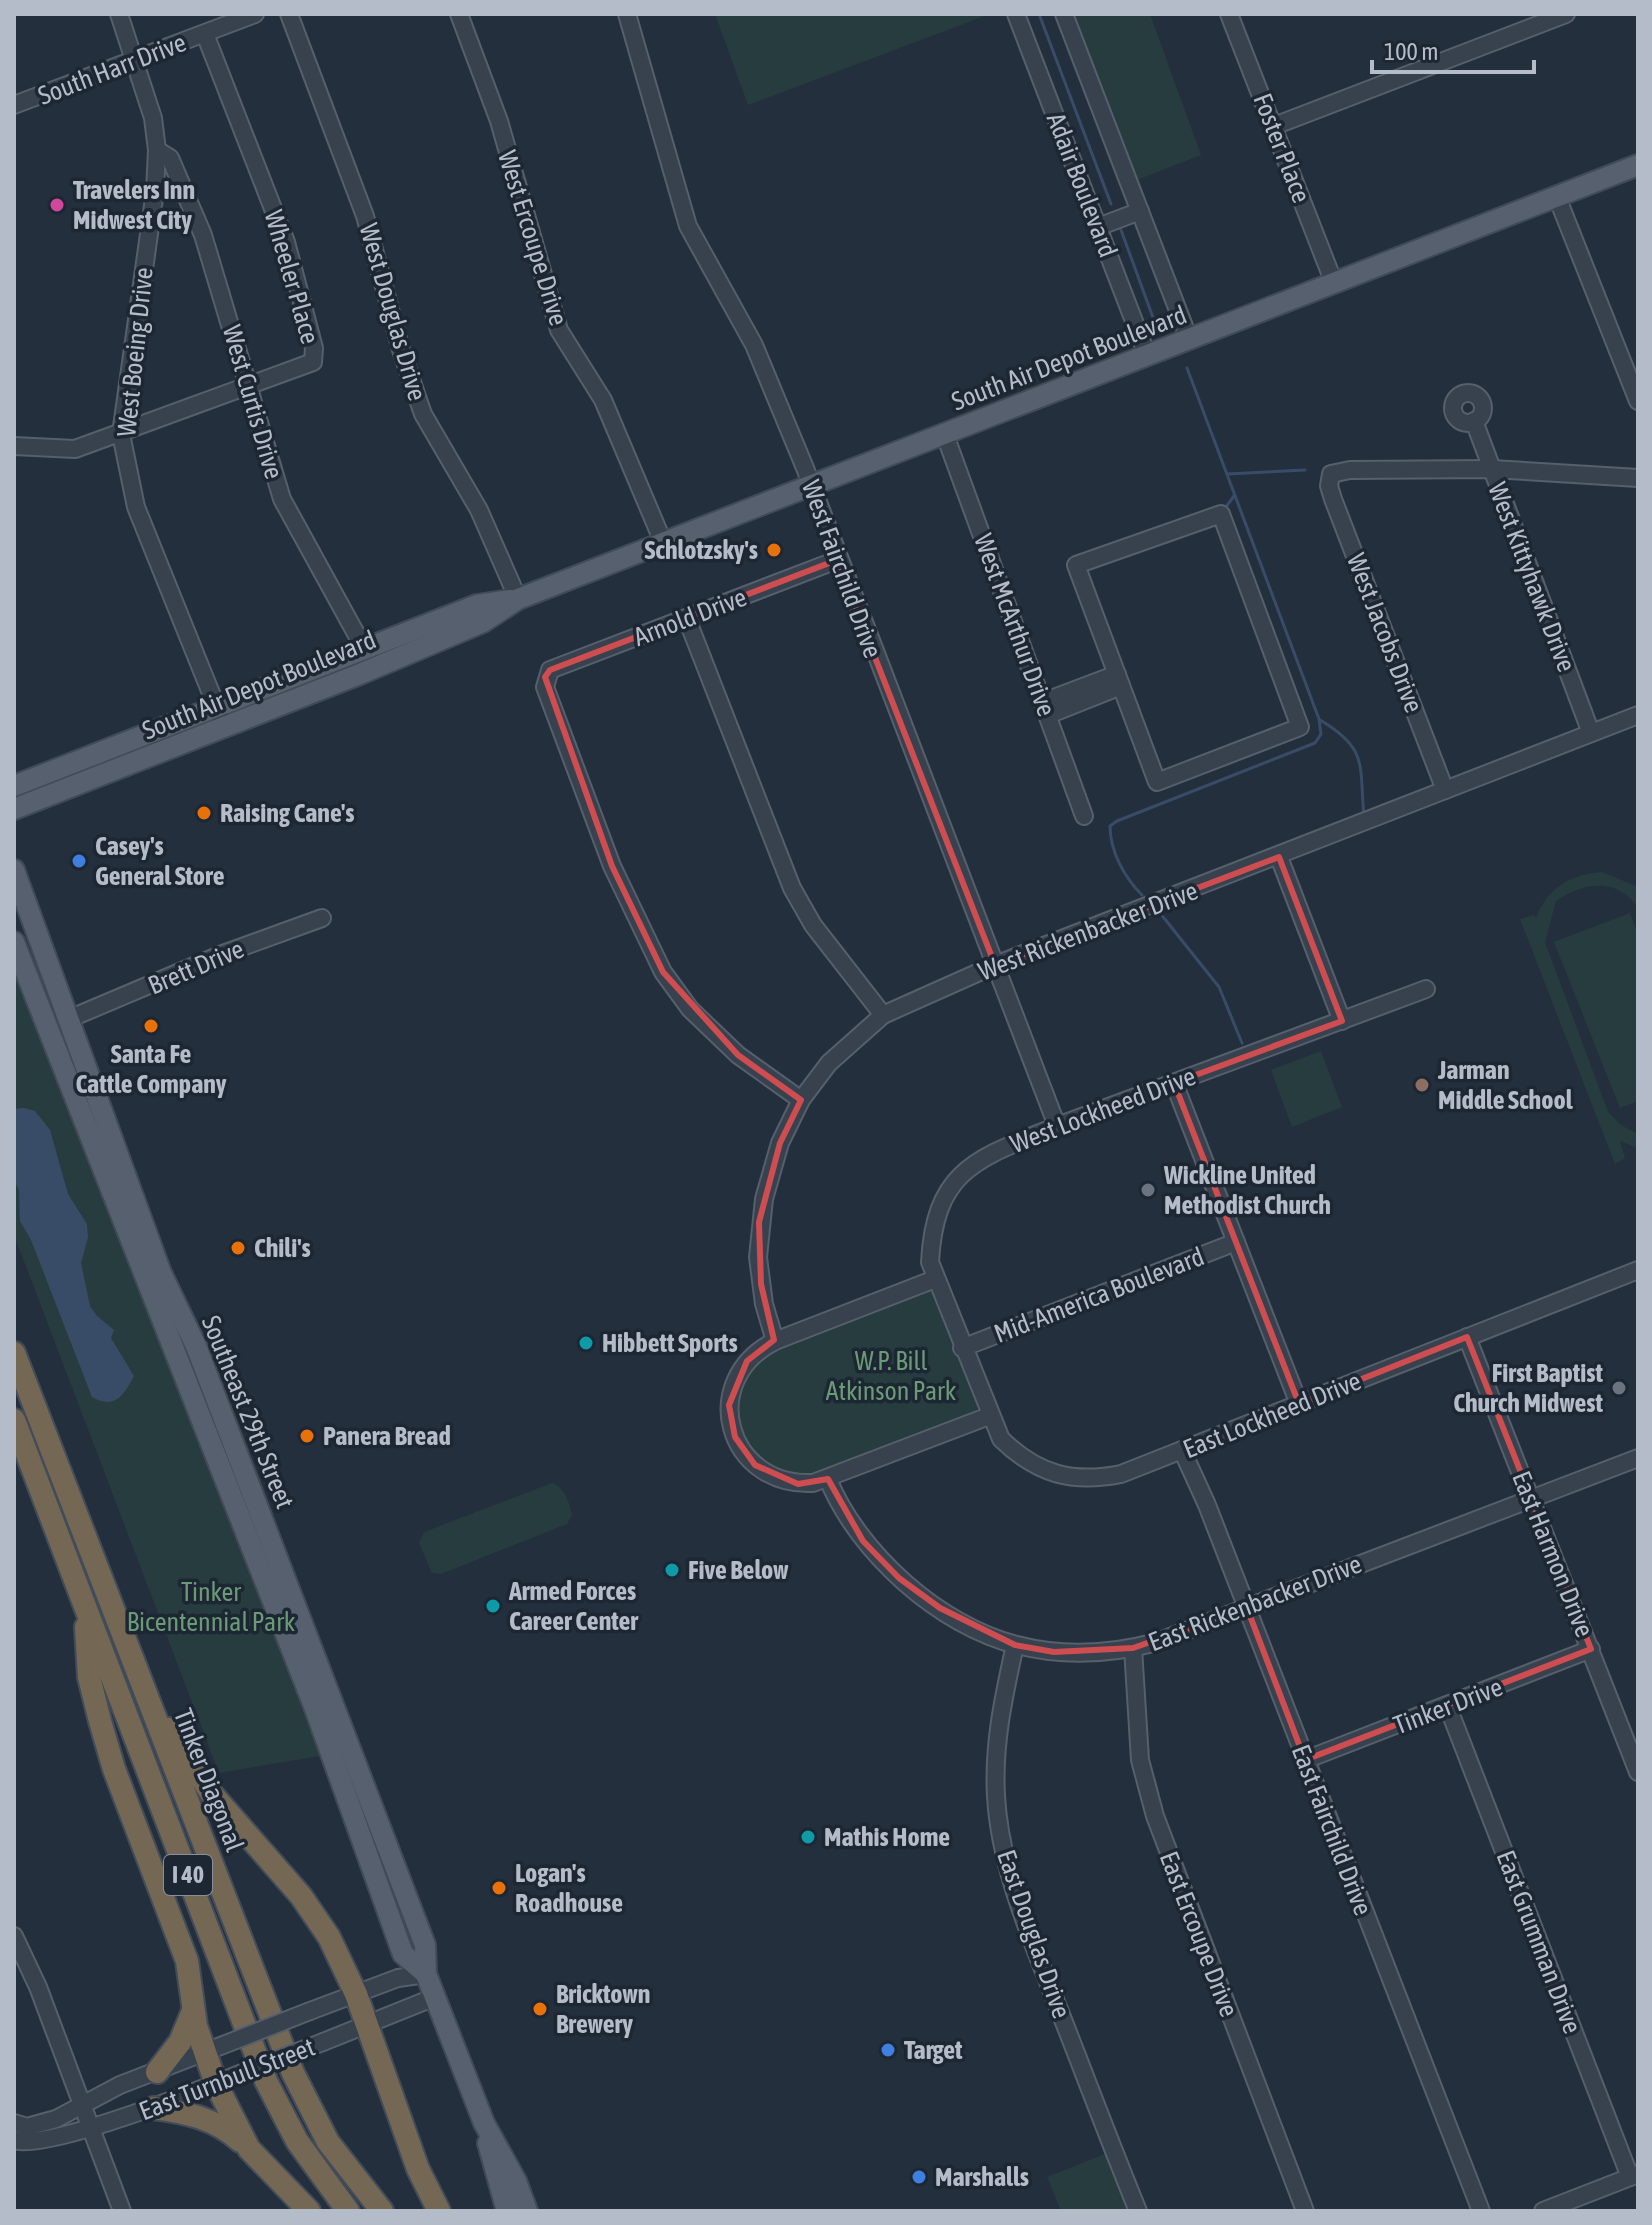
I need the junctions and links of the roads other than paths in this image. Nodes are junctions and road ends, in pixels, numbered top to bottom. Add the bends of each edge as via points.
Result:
1 (119, 14) edge
2 (255, 14) edge
3 (289, 14) edge
4 (459, 14) edge
5 (627, 14) edge
6 (1016, 14) edge
7 (1064, 14) edge
8 (1229, 14) edge
9 (1566, 14) edge
10 (205, 34) junction
11 (136, 60) junction
12 (14, 105) edge
13 (1274, 126) junction
14 (157, 150) junction
15 (1638, 165) edge
16 (1557, 197) junction
17 (1140, 211) junction
18 (1098, 227) junction
19 (1334, 283) junction
20 (1189, 339) junction
21 (1147, 355) junction
22 (248, 386) junction
23 (1638, 401) edge
24 (1474, 421) dead end
25 (121, 434) junction
26 (945, 435) junction
27 (14, 446) edge
28 (1492, 469) junction
29 (1638, 478) edge
30 (810, 485) junction
31 (663, 542) junction
32 (837, 560) junction
33 (518, 599) junction
34 (687, 619) junction
35 (365, 650) junction
36 (1119, 680) junction
37 (1045, 708) junction
38 (1638, 715) edge
39 (221, 717) junction
40 (1591, 733) junction
41 (14, 786) edge
42 (1445, 790) junction
43 (14, 809) edge
44 (1084, 816) dead end
45 (1279, 857) junction
46 (14, 870) edge
47 (322, 918) dead end
48 (14, 942) edge
49 (995, 965) junction
50 (1426, 989) dead end
51 (883, 1015) junction
52 (71, 1018) junction
53 (1342, 1021) junction
54 (1174, 1083) junction
55 (801, 1100) junction
56 (1057, 1126) junction
57 (1236, 1242) junction
58 (1638, 1270) edge
59 (935, 1279) junction
60 (1467, 1337) junction
61 (775, 1341) junction
62 (962, 1348) junction
63 (14, 1353) edge
64 (1299, 1404) junction
65 (989, 1416) junction
66 (14, 1420) edge
67 (1182, 1450) junction
68 (1638, 1458) edge
69 (828, 1479) junction
70 (1530, 1497) junction
71 (85, 1606) junction
72 (1247, 1608) junction
73 (1015, 1645) junction
74 (1133, 1648) junction
75 (1591, 1649) junction
76 (146, 1695) junction
77 (1448, 1707) junction
78 (1305, 1760) junction
79 (1638, 1772) edge
80 (14, 1936) edge
81 (426, 1974) junction
82 (356, 1994) junction
83 (435, 1997) junction
84 (193, 2011) junction
85 (368, 2026) junction
86 (204, 2052) junction
87 (157, 2072) junction
88 (216, 2084) junction
89 (82, 2106) junction
90 (153, 2108) junction
91 (14, 2123) edge
92 (484, 2123) junction
93 (89, 2125) junction
94 (14, 2140) edge
95 (249, 2149) junction
96 (1634, 2175) edge
97 (122, 2211) edge
98 (309, 2211) edge
99 (348, 2211) edge
100 (382, 2211) edge
101 (439, 2211) edge
102 (507, 2211) edge
103 (527, 2211) edge
104 (1138, 2211) edge
105 (1305, 2211) edge
106 (1481, 2211) edge
107 (1543, 2211) edge

1 - 11 street, West Boeing Drive
2 - 10 street, South Harr Drive
3 - 33 street, West Douglas Drive via 365,216 423,414 479,510
4 - 31 street, West Ercoupe Drive via 499,121 559,330 603,400
5 - 30 street, West Fairchild Drive via 688,226 754,345
6 - 18 street, Adair Boulevard
7 - 17 street, Adair Boulevard
8 - 13 street, Foster Place
9 - 13 street
10 - 11 street, South Harr Drive
10 - 22 street, Wheeler Place via 286,242 314,348 313,362 303,369
11 - 12 street, South Harr Drive
11 - 14 street, West Boeing Drive
13 - 19 street, Foster Place
14 - 22 street, West Curtis Drive via 170,158 198,222
14 - 25 street, West Boeing Drive
15 - 16 main road, South Air Depot Boulevard
16 - 19 main road, South Air Depot Boulevard
16 - 23 street
17 - 18 street
17 - 20 street, Adair Boulevard
18 - 21 street, Adair Boulevard
19 - 20 main road, South Air Depot Boulevard
20 - 21 main road, South Air Depot Boulevard
21 - 26 main road, South Air Depot Boulevard
22 - 25 street, Wheeler Place
22 - 35 street, West Curtis Drive via 282,499
24 - 28 street, West Kittyhawk Drive
25 - 27 street, Wheeler Place via 59,451
25 - 39 street, West Boeing Drive via 136,507
26 - 30 main road, South Air Depot Boulevard
26 - 37 street, West McArthur Drive
28 - 29 street
28 - 40 street, West Kittyhawk Drive
28 - 42 street, West Jacobs Drive via 1331,474 1333,499
30 - 31 main road, South Air Depot Boulevard
30 - 32 street, West Fairchild Drive
31 - 33 main road, South Air Depot Boulevard
32 - 34 street, Arnold Drive
32 - 49 street, West Fairchild Drive
33 - 35 main road, South Air Depot Boulevard via 477,605
33 - 39 main road, South Air Depot Boulevard via 483,622
34 - 51 street via 792,888 813,925
34 - 55 street, Arnold Drive via 550,670 545,687 612,866 663,972 690,1009 738,1055
35 - 39 main road, South Air Depot Boulevard
36 - 36 street via 1076,565 1221,514 1300,727 1157,782
36 - 37 street
37 - 44 street, West McArthur Drive
38 - 40 street, West Rickenbacker Drive
39 - 41 main road, South Air Depot Boulevard
39 - 43 main road, South Air Depot Boulevard
40 - 42 street, West Rickenbacker Drive
42 - 45 street, West Rickenbacker Drive
45 - 49 street, West Rickenbacker Drive
45 - 53 street
46 - 52 main road, Southeast 29th Street
47 - 52 street, Brett Drive
48 - 81 main road, Southeast 29th Street via 309,1693 403,1954
49 - 51 street, West Rickenbacker Drive
49 - 56 street, West Fairchild Drive
50 - 53 street, West Lockheed Drive
51 - 55 street, West Rickenbacker Drive via 829,1063
52 - 81 main road, Southeast 29th Street via 161,1273 215,1395 425,1945
53 - 54 street, West Lockheed Drive
54 - 56 street, West Lockheed Drive
54 - 57 street
55 - 61 street, West Rickenbacker Drive via 780,1143 759,1222 761,1284
56 - 59 street, West Lockheed Drive via 998,1150 954,1178 931,1237
57 - 62 street, Mid-America Boulevard
57 - 64 street
58 - 60 street, East Lockheed Drive
59 - 61 street
59 - 62 street, West Lockheed Drive
60 - 64 street, East Lockheed Drive
60 - 70 street, East Harmon Drive
61 - 69 street via 755,1353 735,1383 729,1405 735,1437 746,1456 770,1476 798,1484
62 - 65 street, East Lockheed Drive
63 - 76 highway, Tinker Diagonal / I 40
64 - 67 street, East Lockheed Drive
65 - 67 street, East Lockheed Drive via 1001,1439 1022,1459 1073,1479 1121,1474
65 - 69 street
66 - 71 highway, Tinker Diagonal / I 40
67 - 72 street, East Fairchild Drive
68 - 70 street, East Rickenbacker Drive
69 - 73 street, East Rickenbacker Drive via 863,1541 899,1578 940,1608
70 - 72 street, East Rickenbacker Drive
70 - 75 street, East Harmon Drive
71 - 84 highway via 89,1677 100,1721 187,1961
71 - 99 highway, Tinker Diagonal / I 40 via 266,2081 297,2141
72 - 74 street, East Rickenbacker Drive
72 - 78 street, East Fairchild Drive
73 - 74 street, East Rickenbacker Drive via 1054,1652
73 - 104 street, East Douglas Drive via 996,1752 1002,1845 1045,1973
74 - 105 street, East Ercoupe Drive via 1140,1760 1155,1816
75 - 77 street, Tinker Drive
75 - 79 street, East Harmon Drive
76 - 82 highway via 218,1802 317,1917
76 - 100 highway, Tinker Diagonal / I 40 via 293,2073 328,2142
77 - 78 street, Tinker Drive
77 - 96 street, East Grumman Drive
78 - 106 street, East Fairchild Drive
80 - 89 street
81 - 82 street, East Turnbull Street
81 - 83 main road, Southeast 29th Street
82 - 85 highway
82 - 86 street, East Turnbull Street, bridge
83 - 85 street, East Turnbull Street
83 - 92 main road, Southeast 29th Street
84 - 86 highway
84 - 87 highway via 180,2042
85 - 88 street, East Turnbull Street, bridge
85 - 101 highway via 418,2169
86 - 87 street, East Turnbull Street
86 - 88 highway
87 - 89 street, East Turnbull Street
88 - 90 street, East Turnbull Street
88 - 95 highway
89 - 91 street, East Turnbull Street via 35,2126
89 - 93 street
90 - 93 street, East Turnbull Street
90 - 95 highway via 204,2118 226,2128
92 - 102 main road, Southeast 29th Street
92 - 103 main road, Southeast 29th Street
93 - 94 street, East Turnbull Street via 37,2141
93 - 97 street
95 - 98 highway
96 - 107 street

